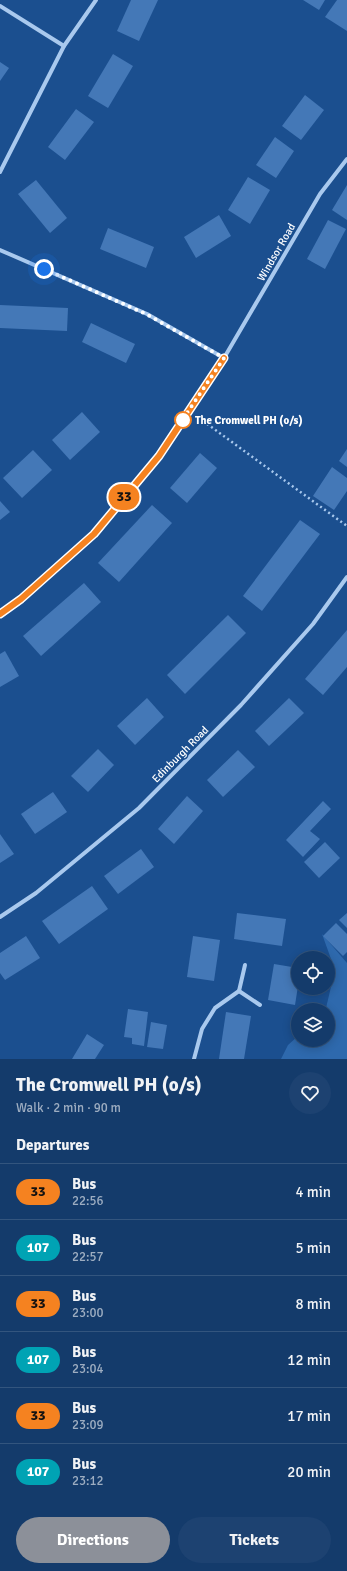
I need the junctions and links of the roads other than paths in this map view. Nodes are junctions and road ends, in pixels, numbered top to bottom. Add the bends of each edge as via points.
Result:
1 (96, 0) edge
2 (0, 6) edge
3 (64, 46) junction
4 (347, 159) edge
5 (0, 172) edge
6 (0, 250) edge
7 (224, 358) junction
8 (347, 577) edge
9 (0, 614) edge
10 (0, 917) edge
11 (245, 965) dead end
12 (239, 991) junction
13 (260, 1005) dead end
14 (194, 1059) edge

1 - 3 street
2 - 3 street
3 - 5 street
4 - 7 street, Windsor Road via 320,194
6 - 7 street via 146,314
7 - 9 street, Windsor Road via 159,456 94,534 21,599
8 - 10 street, Edinburgh Road via 313,624 241,705 139,808 36,893
11 - 12 street
12 - 13 street
12 - 14 street via 215,1008 202,1029

